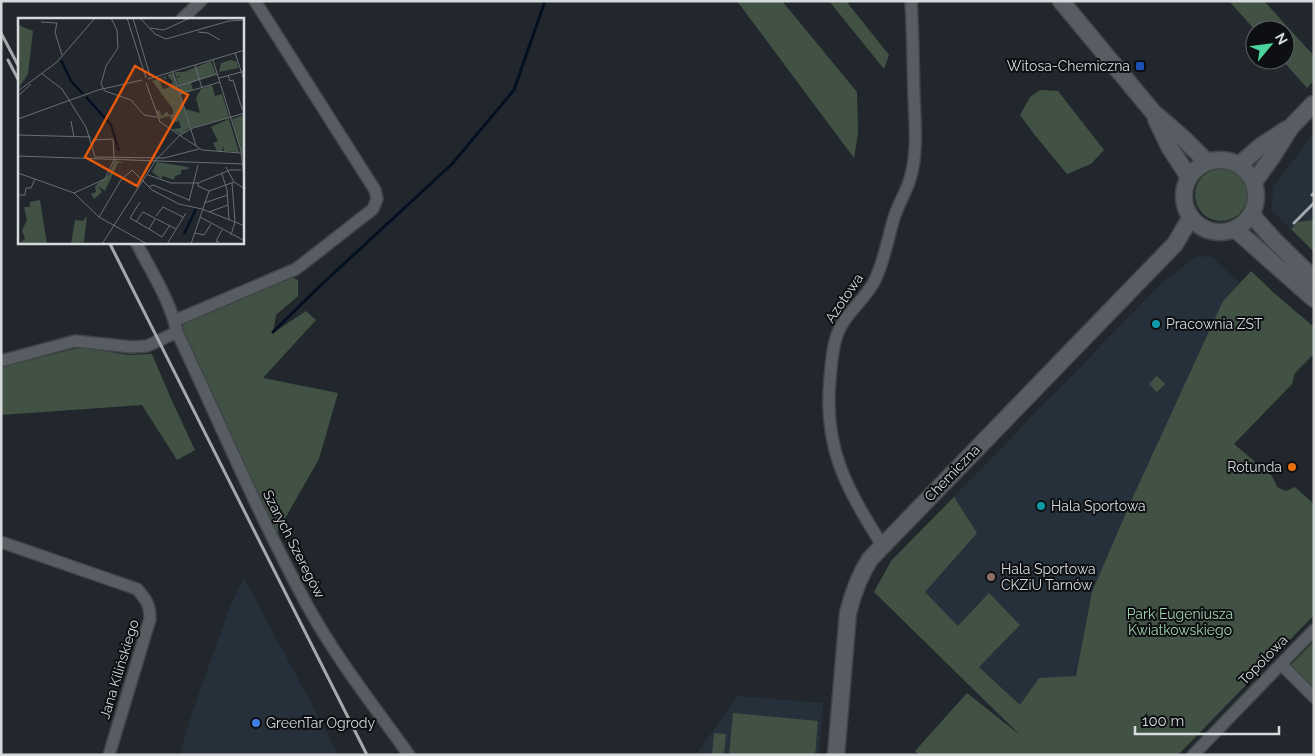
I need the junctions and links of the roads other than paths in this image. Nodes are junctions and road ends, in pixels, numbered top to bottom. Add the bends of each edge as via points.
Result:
1 (201, 1) edge
2 (255, 1) edge
3 (910, 1) edge
4 (1061, 1) edge
5 (183, 18) edge
6 (1313, 103) edge
7 (1153, 112) junction
8 (1291, 127) junction
9 (1207, 162) junction
10 (1239, 165) junction
11 (1189, 177) junction
12 (1254, 182) junction
13 (1251, 214) junction
14 (1191, 217) junction
15 (1206, 229) junction
16 (1235, 229) junction
17 (137, 244) edge
18 (1175, 244) junction
19 (1314, 279) edge
20 (1314, 299) edge
21 (176, 326) junction
22 (1, 361) edge
23 (1, 542) edge
24 (882, 545) junction
25 (1314, 630) edge
26 (1281, 664) junction
27 (1314, 697) edge
28 (109, 755) edge
29 (409, 755) edge
30 (836, 755) edge
31 (1193, 755) edge

1 - 5 street
2 - 21 street via 377,199 373,209 296,269
3 - 24 street, Azotowa via 914,163 893,219 881,268 836,338 828,396 833,447 842,474
4 - 7 street
6 - 8 street
7 - 9 street
7 - 11 street via 1170,148
8 - 10 street
8 - 12 street
9 - 10 street via 1220,159
9 - 11 street
10 - 12 street
11 - 14 street via 1184,201
12 - 13 street via 1256,198
13 - 16 street
13 - 19 street
14 - 15 street
14 - 18 street, Chemiczna
15 - 16 street via 1220,232
15 - 18 street, Chemiczna
16 - 20 street
17 - 21 street, Szarych Szeregów
18 - 24 street, Chemiczna
21 - 22 street via 147,346 75,340
21 - 29 street, Szarych Szeregów via 229,446 308,606
23 - 28 street, Jana Kilińskiego via 137,589 146,599 150,619
24 - 30 street, Chemiczna via 860,574 848,613
25 - 26 street, Topolowa
26 - 27 street
26 - 31 street, Topolowa

